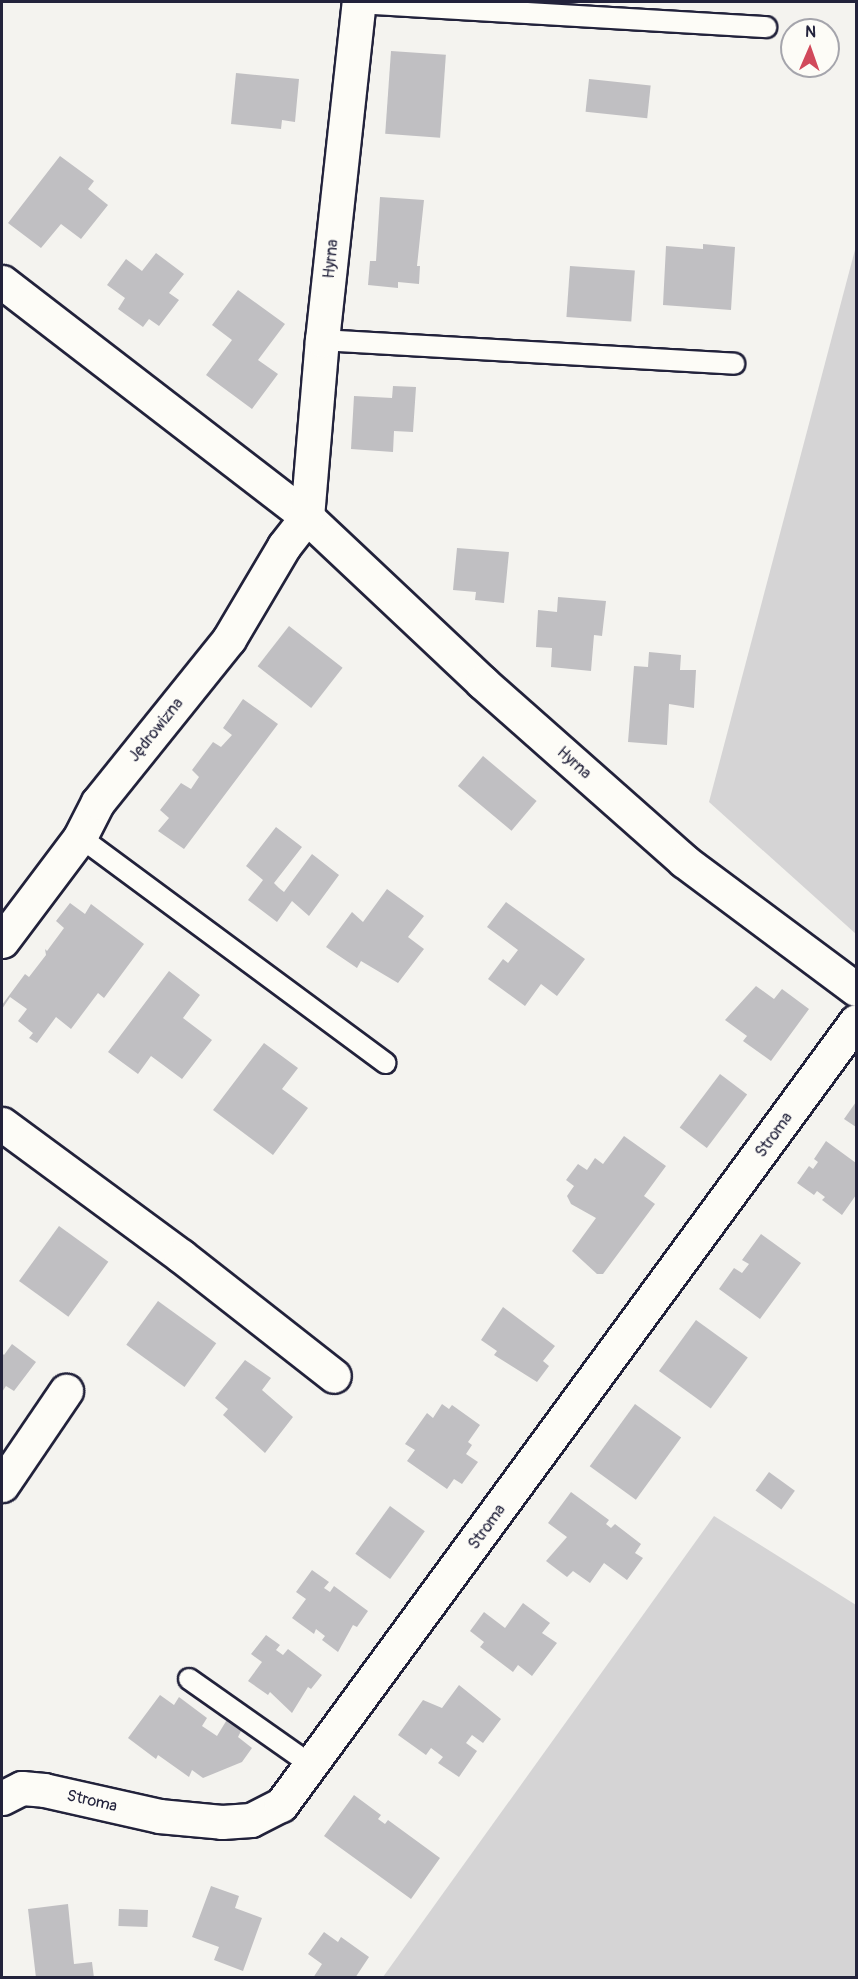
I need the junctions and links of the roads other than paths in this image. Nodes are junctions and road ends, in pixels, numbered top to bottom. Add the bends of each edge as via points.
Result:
1 (359, 2) edge
2 (766, 27) dead end
3 (2, 282) edge
4 (322, 340) junction
5 (734, 364) dead end
6 (307, 517) junction
7 (81, 837) junction
8 (2, 941) edge
9 (856, 989) edge
10 (856, 1021) edge
11 (385, 1064) dead end
12 (2, 1124) edge
13 (334, 1377) dead end
14 (66, 1391) dead end
15 (2, 1485) edge
16 (189, 1679) dead end
17 (313, 1766) junction
18 (5, 1795) edge

1 - 2 lane
1 - 4 street, Hyrna
3 - 6 street, Hyrna
4 - 5 lane
4 - 6 street, Hyrna
6 - 7 street, Jędrowizna via 284,546 229,639 98,802
6 - 9 street, Hyrna via 482,682 684,861
7 - 8 street, Jędrowizna
7 - 11 lane
10 - 17 street, Stroma
12 - 13 street via 181,1256
14 - 15 street
16 - 17 lane
17 - 18 street, Stroma via 280,1805 251,1820 222,1822 159,1816 44,1790

